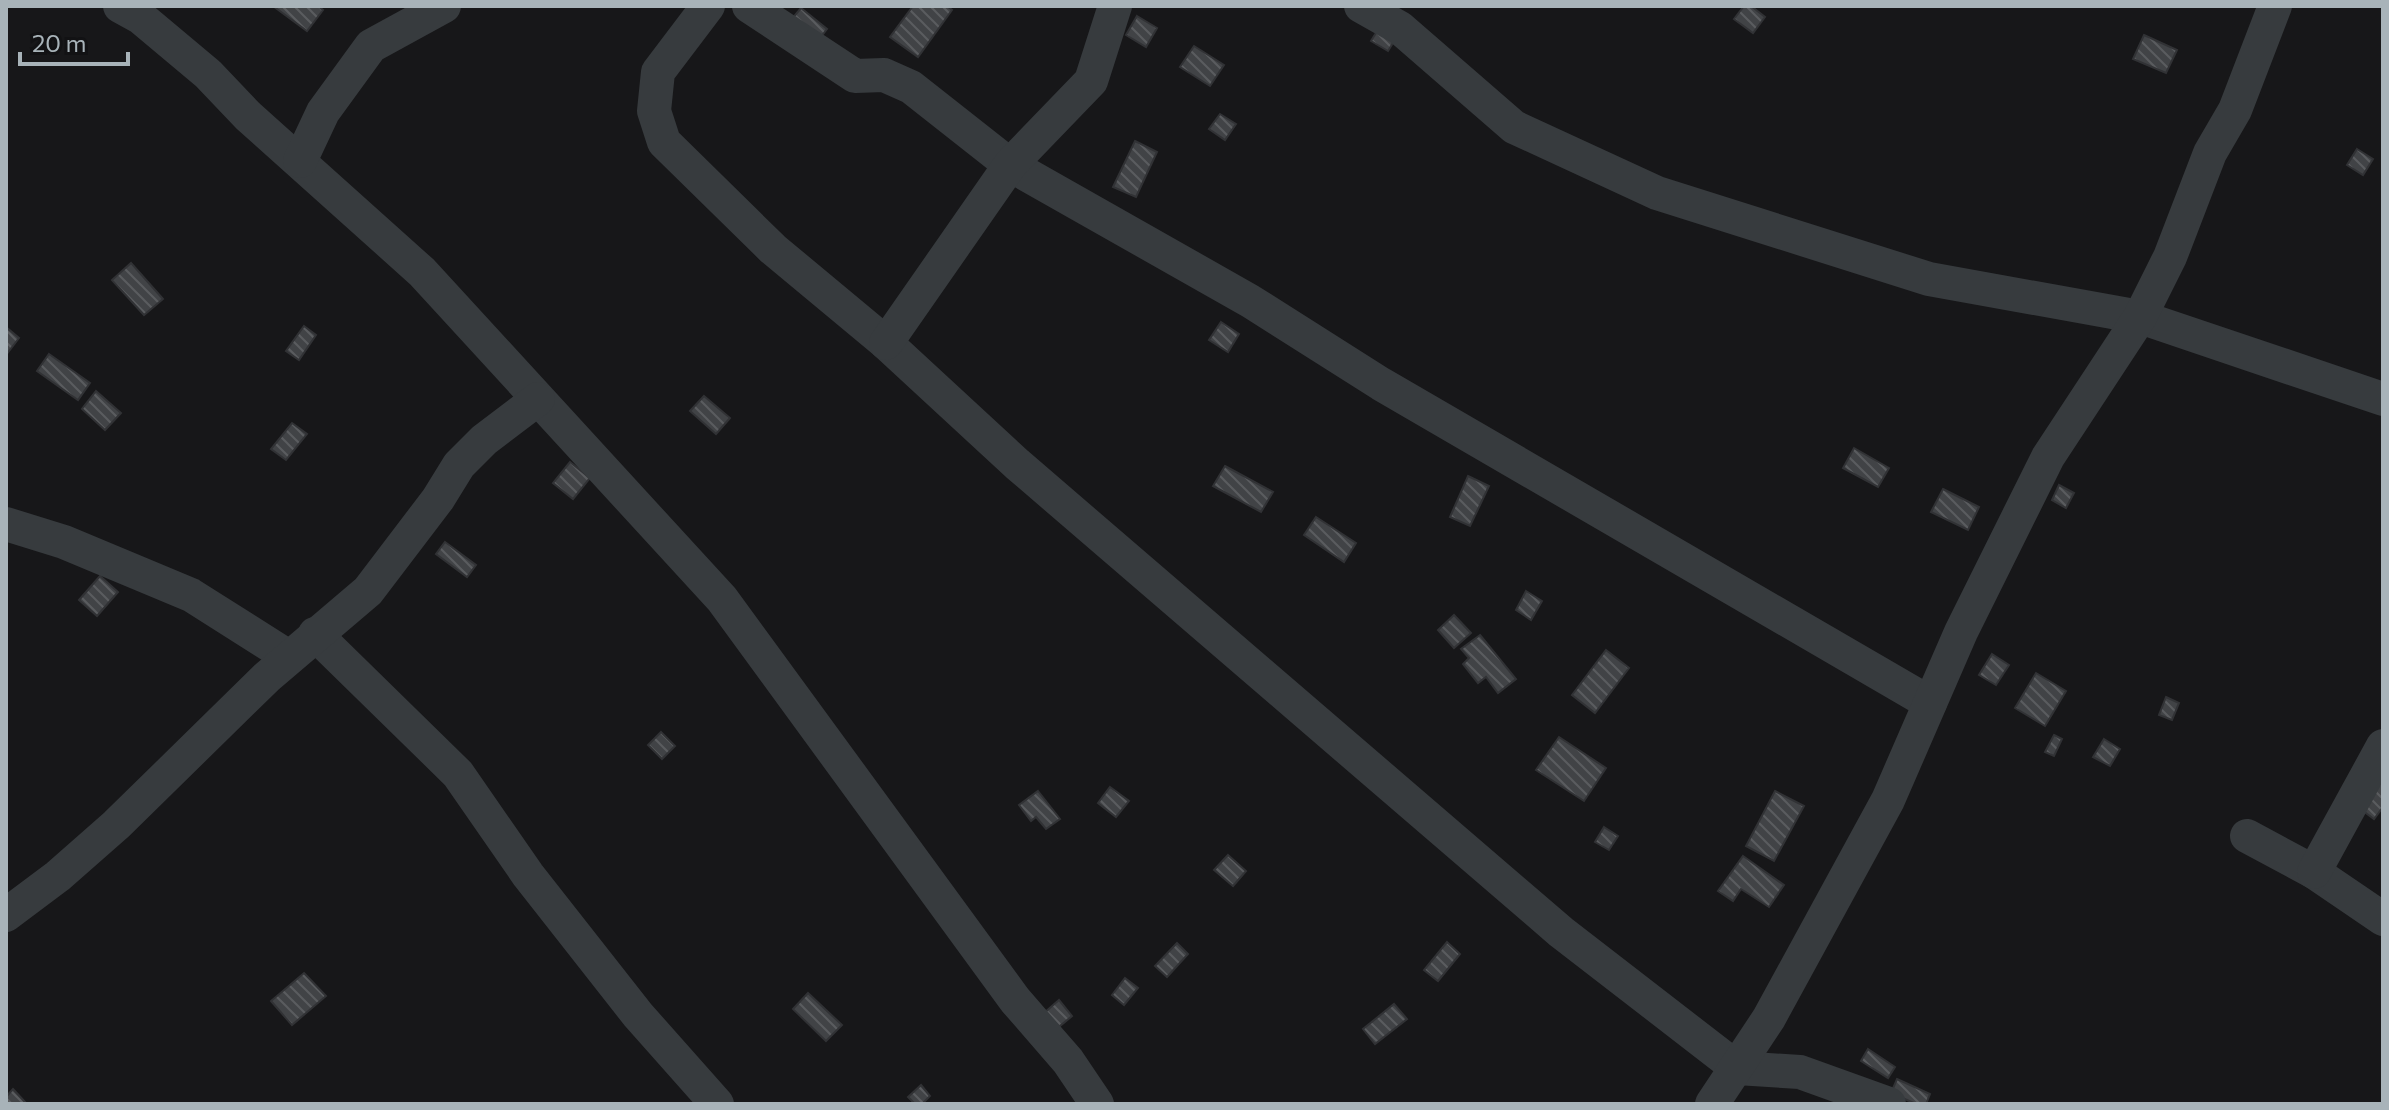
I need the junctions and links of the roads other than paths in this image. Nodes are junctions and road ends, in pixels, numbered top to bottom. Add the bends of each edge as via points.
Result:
1 (120, 6) edge
2 (444, 6) edge
3 (708, 6) edge
4 (749, 6) edge
5 (1115, 6) edge
6 (1361, 6) edge
7 (2275, 6) edge
8 (300, 161) junction
9 (1010, 165) junction
10 (2140, 317) junction
11 (886, 343) junction
12 (538, 399) junction
13 (2383, 399) edge
14 (6, 524) edge
15 (315, 634) junction
16 (289, 657) junction
17 (1930, 703) junction
18 (2383, 746) edge
19 (2247, 836) dead end
20 (2314, 872) junction
21 (6, 915) edge
22 (2383, 919) edge
23 (1737, 1068) junction
24 (717, 1104) edge
25 (1097, 1104) edge
26 (1712, 1104) edge
27 (1889, 1104) edge

1 - 8 street via 208,74
2 - 8 street via 371,46 323,112
3 - 11 street via 658,72 654,111 664,142 773,249
4 - 9 street via 855,76 884,75 911,87
5 - 9 street via 1091,81
6 - 10 street via 1400,28 1514,127 1657,193 1929,279
7 - 10 street via 2235,110 2210,153 2170,257
8 - 12 street via 422,272
9 - 11 street
9 - 17 street
10 - 13 street
10 - 17 street via 2048,457
11 - 23 street via 1017,464 1347,750 1561,932
12 - 15 street via 459,465 368,591
12 - 25 street via 722,599
14 - 16 street via 191,595
15 - 16 street
15 - 24 street via 458,774 528,875 638,1015
16 - 21 street via 116,825
17 - 23 street via 1888,800 1810,947
18 - 20 street
19 - 20 street
20 - 22 street
23 - 26 street
23 - 27 street via 1800,1072

